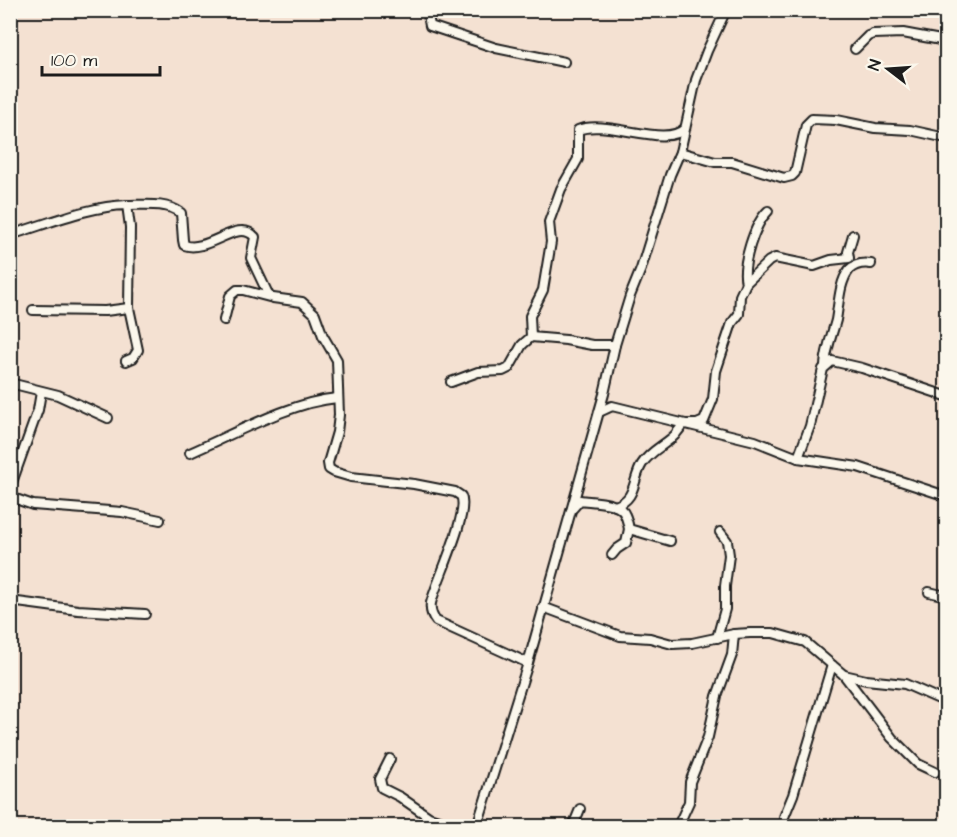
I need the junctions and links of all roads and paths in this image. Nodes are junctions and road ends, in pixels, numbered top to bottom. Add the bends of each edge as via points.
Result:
1 (427, 10) edge
2 (726, 10) edge
3 (946, 40) edge
4 (855, 49) dead end
5 (564, 62) dead end
6 (686, 126) junction
7 (946, 138) edge
8 (680, 152) junction
9 (127, 205) junction
10 (768, 210) dead end
11 (10, 235) edge
12 (853, 235) dead end
13 (849, 258) junction
14 (871, 264) dead end
15 (848, 272) junction
16 (746, 284) junction
17 (269, 296) junction
18 (129, 308) junction
19 (33, 310) dead end
20 (224, 321) dead end
21 (531, 337) junction
22 (615, 345) junction
23 (126, 361) dead end
24 (825, 365) junction
25 (451, 382) dead end
26 (10, 383) edge
27 (41, 392) junction
28 (604, 394) junction
29 (946, 396) edge
30 (338, 398) junction
31 (612, 406) junction
32 (599, 412) junction
33 (108, 418) dead end
34 (684, 424) junction
35 (190, 453) dead end
36 (798, 458) junction
37 (10, 488) edge
38 (946, 496) edge
39 (10, 497) edge
40 (615, 506) junction
41 (569, 518) junction
42 (159, 520) dead end
43 (629, 529) junction
44 (720, 532) dead end
45 (670, 541) dead end
46 (612, 555) dead end
47 (929, 592) dead end
48 (946, 596) edge
49 (10, 601) edge
50 (543, 607) junction
51 (145, 614) dead end
52 (734, 634) junction
53 (717, 638) junction
54 (528, 663) junction
55 (832, 665) junction
56 (844, 675) junction
57 (946, 702) edge
58 (390, 759) dead end
59 (935, 772) dead end
60 (580, 809) dead end
61 (784, 817) dead end
62 (458, 826) edge
63 (477, 826) edge
64 (573, 826) edge
65 (678, 826) edge

1 - 5 street via 430,26 496,48
2 - 6 street via 696,80
3 - 4 street via 903,33 873,34
6 - 8 street
6 - 21 street via 680,134 653,135 613,128 578,130 578,159 549,222 551,242 543,290 530,316
7 - 8 street via 812,119 806,125 795,173 784,178
8 - 22 street
9 - 11 street via 89,211
9 - 17 street via 176,209 181,213 184,244 189,246 211,243 234,231 252,233 255,237 251,258
9 - 18 street
10 - 16 street via 761,218 748,255 744,269
12 - 13 street
13 - 15 street
13 - 16 street via 814,266 775,258
14 - 15 street via 860,264
15 - 24 street
16 - 34 street via 740,296 739,314 732,323 716,371 709,412 704,421
17 - 20 street via 243,290 232,293
17 - 30 street via 302,302 315,314 337,360
18 - 19 street via 96,312
18 - 23 street via 138,350
21 - 22 street
21 - 25 street via 509,368 478,372
22 - 28 street
24 - 29 street via 836,361
24 - 36 street
26 - 27 street
27 - 33 street via 67,398
27 - 37 street
28 - 31 street
28 - 32 street
30 - 35 street via 287,410
30 - 54 street via 337,432 329,469 363,480 455,492 464,501 431,603 432,616
31 - 32 street
31 - 34 street
32 - 41 street
34 - 36 street via 754,441
34 - 40 street via 642,464 632,495
36 - 38 street via 858,467
39 - 42 street via 33,505 122,512
40 - 41 street via 580,500
40 - 43 street via 625,514
41 - 50 street
43 - 45 street
43 - 46 street via 626,543
44 - 53 street via 727,541 729,555 725,609
47 - 48 street
49 - 51 street
50 - 53 street via 620,636 672,644
50 - 54 street
52 - 53 street
52 - 55 street via 793,637
52 - 65 street via 732,656 690,782 689,802
54 - 63 street
55 - 56 street
55 - 61 street
56 - 57 street via 905,684
56 - 59 street via 901,747 918,764
58 - 62 street via 380,779 382,788 429,817
60 - 64 street

